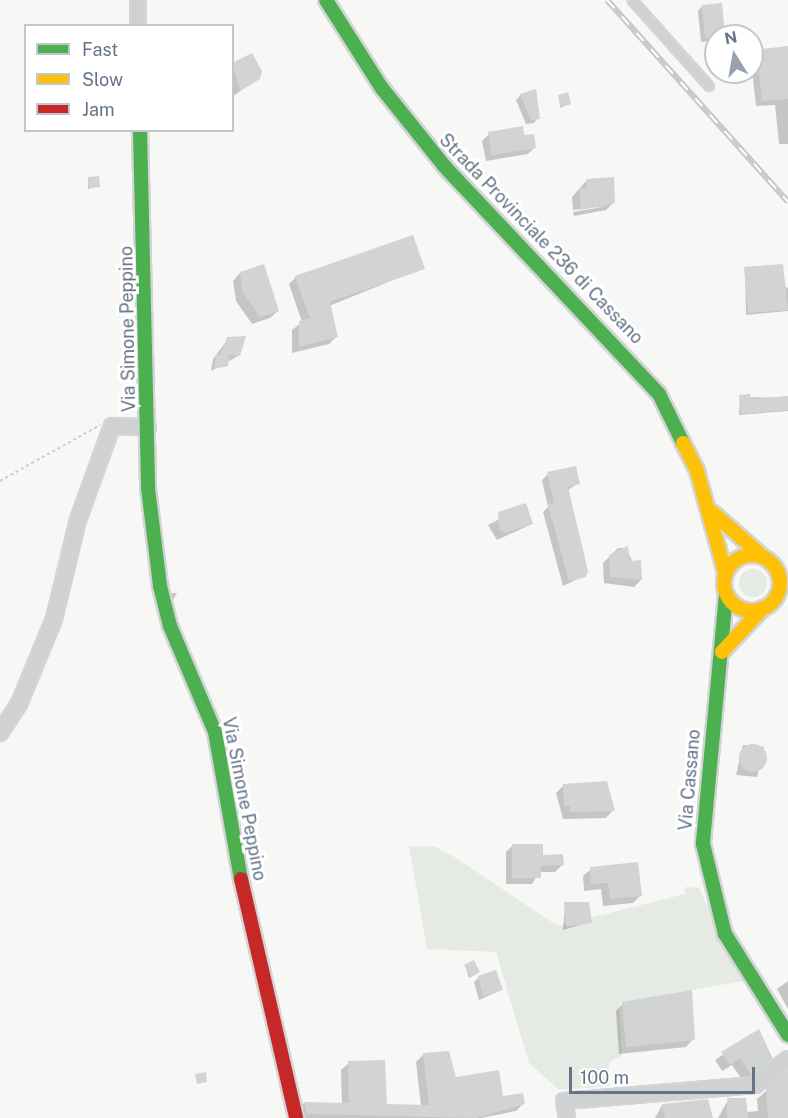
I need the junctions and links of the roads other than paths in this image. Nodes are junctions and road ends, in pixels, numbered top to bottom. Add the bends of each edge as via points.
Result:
1 (138, 0) edge
2 (326, 0) edge
3 (632, 0) edge
4 (138, 24) edge
5 (709, 86) dead end
6 (140, 132) edge
7 (148, 427) junction
8 (712, 512) junction
9 (767, 560) junction
10 (788, 567) edge
11 (725, 572) junction
12 (726, 594) junction
13 (788, 594) edge
14 (767, 606) junction
15 (722, 652) junction
16 (0, 733) edge
17 (788, 1035) edge
18 (788, 1059) edge
19 (296, 1118) edge
20 (567, 1118) edge

1 - 4 street
2 - 8 main road, Strada Provinciale 236 di Cassano via 381,87 445,167 650,382 681,432
3 - 5 lane
6 - 7 main road, Via Simone Peppino
7 - 16 street via 112,426 80,512 54,618 19,704
7 - 19 main road, Via Simone Peppino via 148,488 160,586 171,626 211,716 243,891
8 - 9 main road
8 - 11 main road, Strada Provinciale 236 di Cassano
9 - 10 main road
9 - 11 main road via 736,559
9 - 14 main road via 779,587
11 - 12 main road
12 - 14 main road via 737,607
12 - 15 main road, Via Cassano
13 - 14 main road
14 - 15 main road
15 - 17 main road, Via Cassano via 704,800 706,861 725,934
18 - 20 street via 755,1084 564,1101

